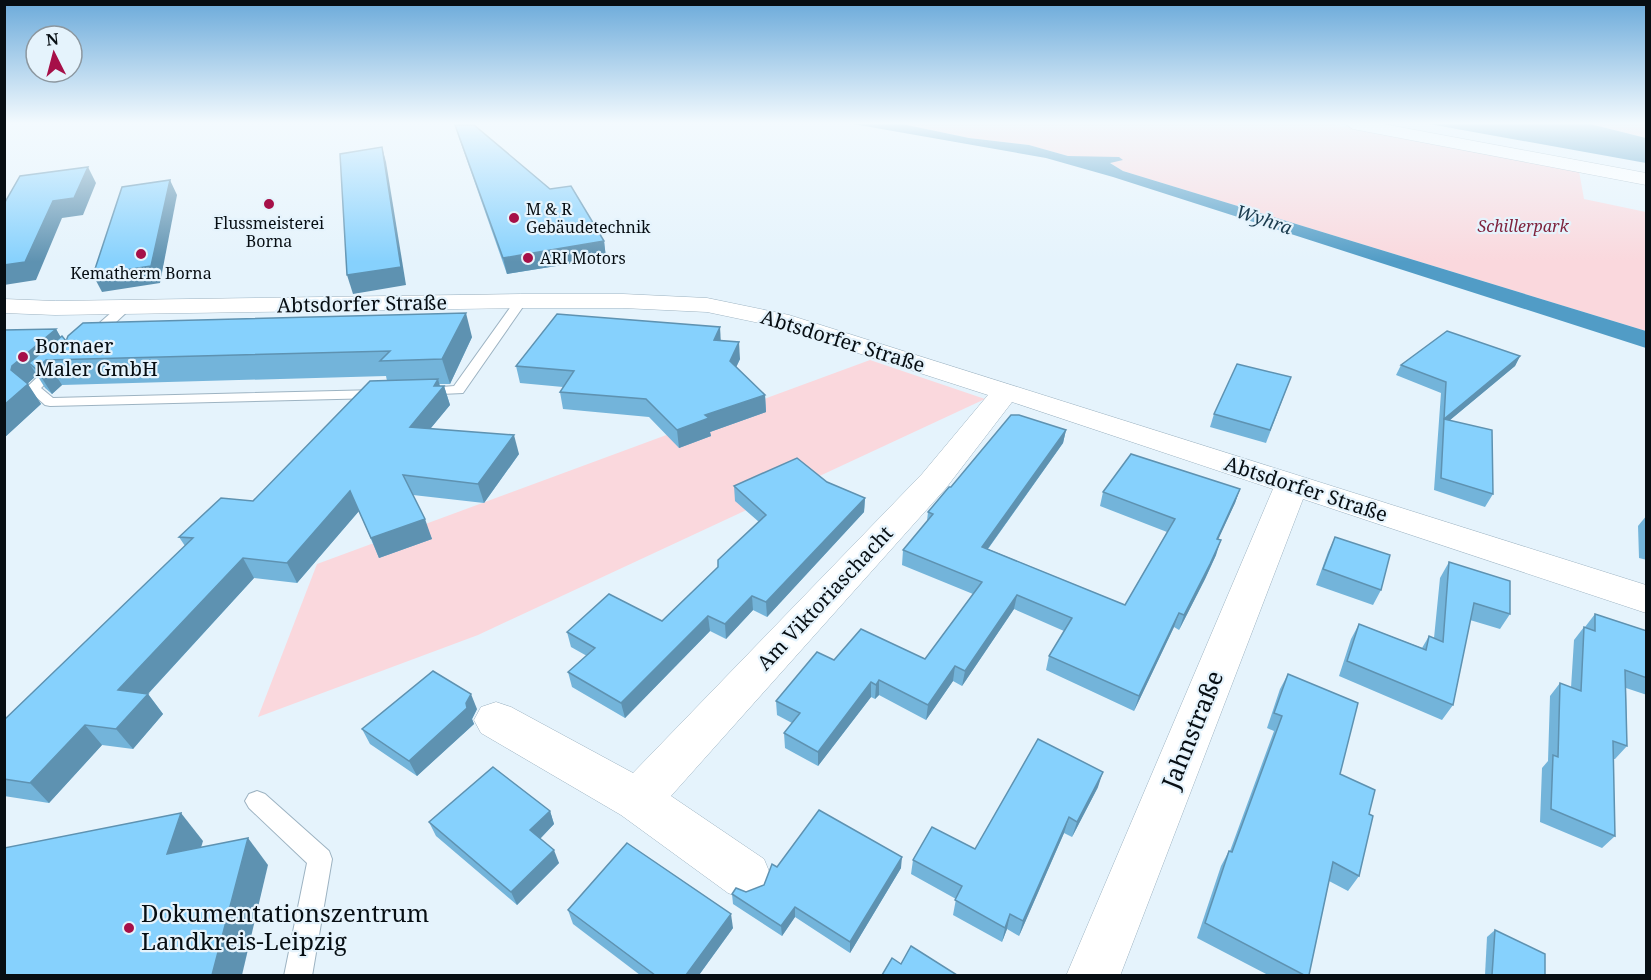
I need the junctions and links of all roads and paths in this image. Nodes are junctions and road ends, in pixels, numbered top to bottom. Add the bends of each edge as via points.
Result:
1 (1597, 170) edge
2 (1647, 179) edge
3 (521, 301) junction
4 (4, 306) edge
5 (126, 307) junction
6 (83, 344) edge
7 (67, 358) edge
8 (1006, 391) junction
9 (412, 392) edge
10 (389, 393) edge
11 (1292, 484) junction
12 (1647, 599) edge
13 (496, 720) dead end
14 (638, 800) junction
15 (257, 801) dead end
16 (746, 876) dead end
17 (298, 975) edge
18 (1093, 975) edge

1 - 2 street
3 - 5 street, Abtsdorfer Straße
3 - 8 street, Abtsdorfer Straße via 706,305 780,320
3 - 9 lane via 458,390
4 - 5 street, Abtsdorfer Straße
5 - 6 lane
7 - 10 lane via 33,387 50,402
8 - 11 street, Abtsdorfer Straße
8 - 14 street, Am Viktoriaschacht via 934,481
11 - 12 street, Abtsdorfer Straße
11 - 18 street, Jahnstraße
13 - 14 street
14 - 16 street
15 - 17 lane via 320,859

